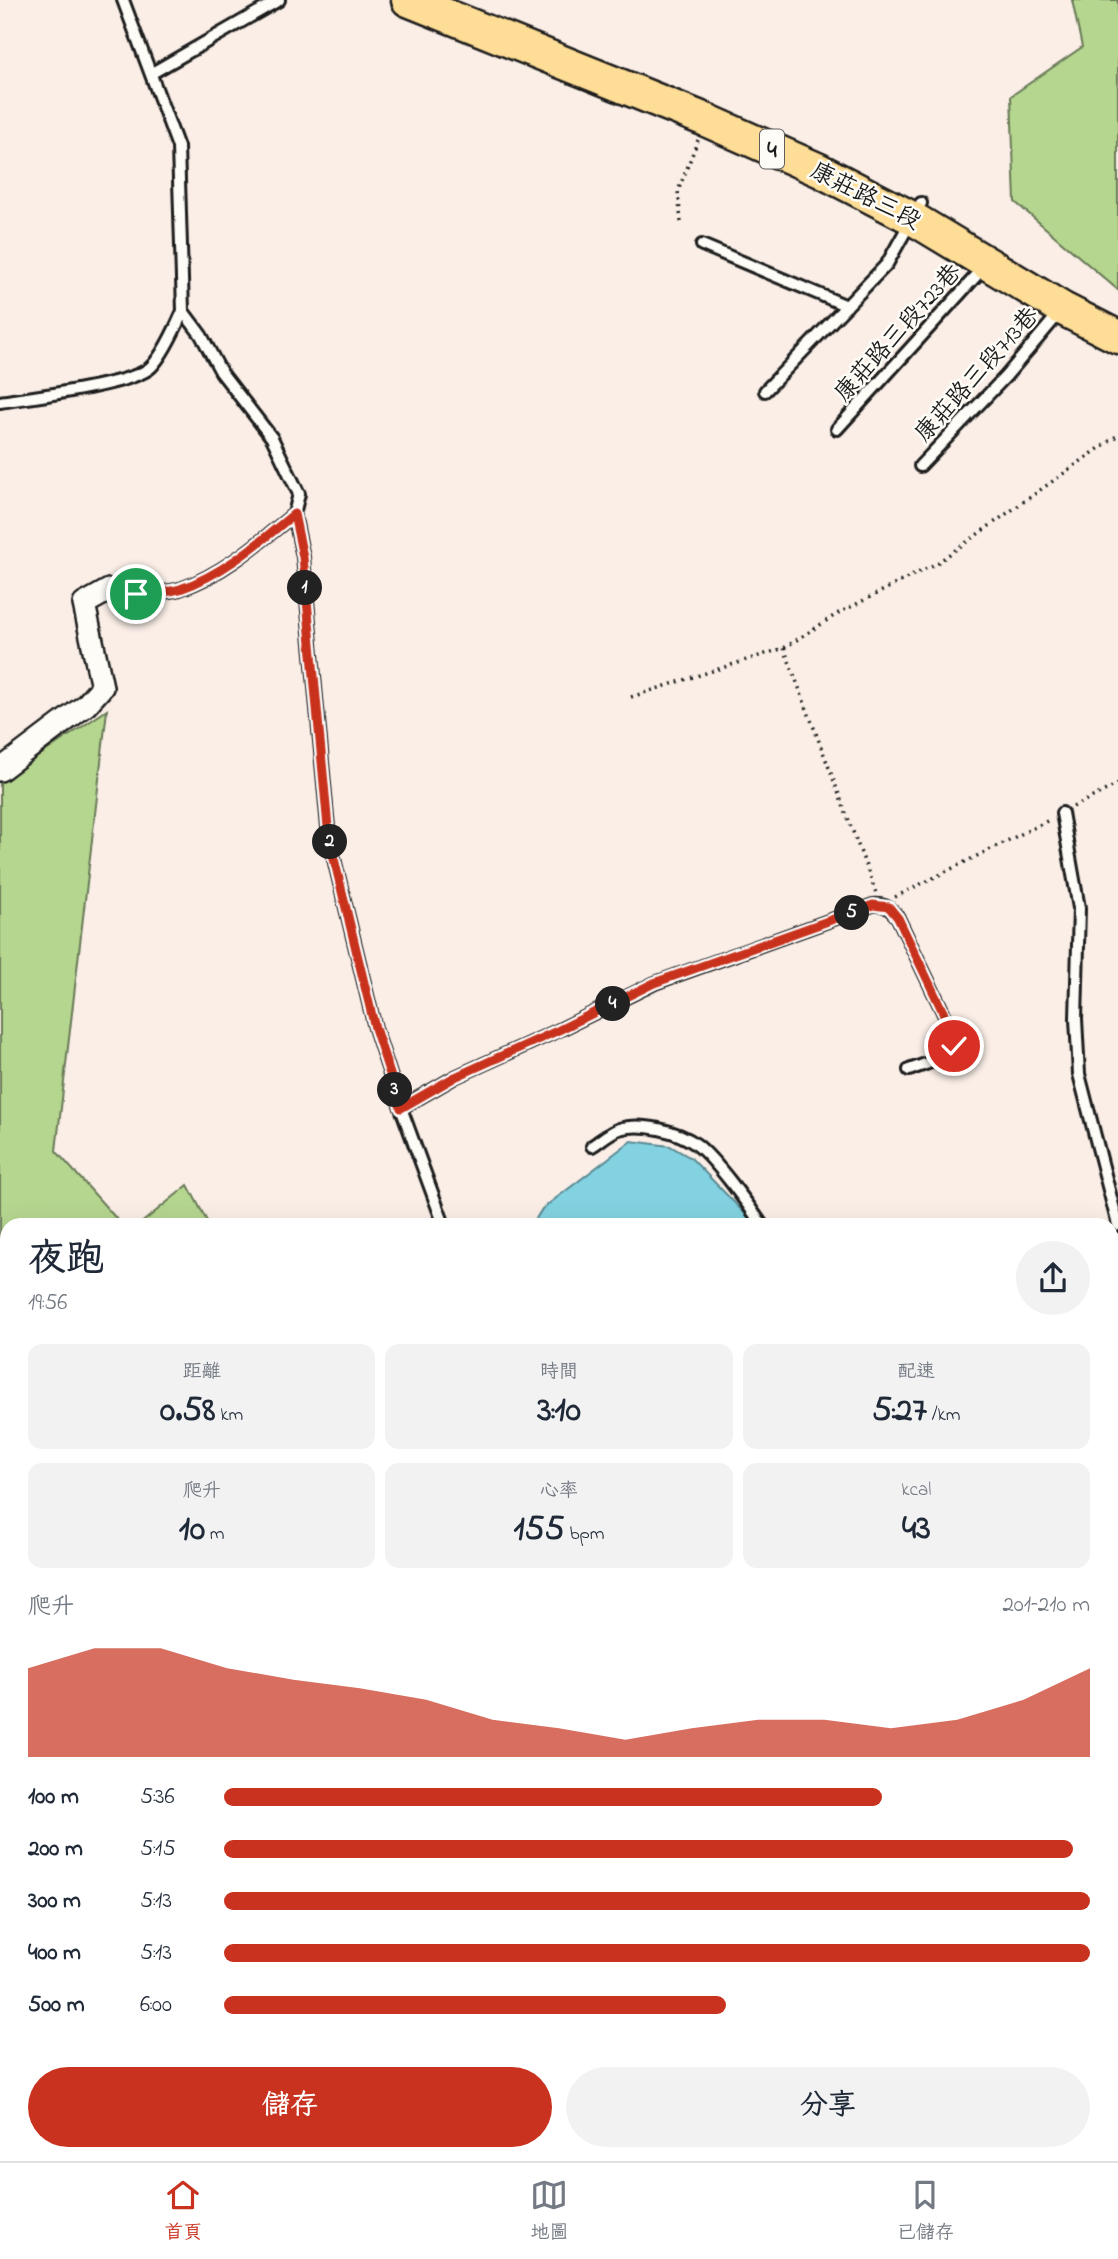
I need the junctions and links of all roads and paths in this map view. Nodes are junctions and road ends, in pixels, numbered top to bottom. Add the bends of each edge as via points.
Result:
1 (123, 0) edge
2 (279, 0) edge
3 (408, 0) edge
4 (449, 0) edge
5 (152, 73) junction
6 (706, 120) junction
7 (917, 210) junction
8 (681, 222) dead end
9 (702, 245) dead end
10 (988, 263) junction
11 (847, 306) junction
12 (1063, 309) junction
13 (183, 311) junction
14 (1118, 316) edge
15 (1118, 337) edge
16 (765, 391) dead end
17 (0, 402) edge
18 (837, 429) dead end
19 (1118, 435) edge
20 (920, 466) dead end
21 (294, 514) junction
22 (136, 594) joint
23 (784, 648) junction
24 (631, 697) dead end
25 (0, 770) edge
26 (1118, 784) edge
27 (1062, 813) junction
28 (881, 904) junction
29 (909, 1070) dead end
30 (401, 1108) junction
31 (592, 1146) dead end
32 (441, 1218) edge
33 (758, 1218) edge
34 (1116, 1218) edge

1 - 5 lane
2 - 5 lane
3 - 6 main road, 康莊路三段 / 4
4 - 7 main road, 康莊路三段 / 4 via 708,101 831,155
5 - 13 lane via 178,147
6 - 7 main road, 康莊路三段 / 4
6 - 8 path via 678,191
7 - 10 main road, 康莊路三段 / 4
7 - 11 lane via 887,264
7 - 14 main road, 康莊路三段 / 4
9 - 11 lane
10 - 12 main road, 康莊路三段 / 4
10 - 18 lane, 康莊路三段723巷
11 - 16 lane
12 - 15 main road, 康莊路三段 / 4
12 - 20 lane, 康莊路三段713巷
13 - 17 lane via 150,368 114,383
13 - 21 lane via 221,372 272,438 299,494
19 - 23 path via 937,563 837,614
21 - 22 lane via 215,572 178,590
21 - 30 lane via 303,557 329,838 375,1028
22 - 25 street via 109,590 84,604 102,687 86,705
23 - 24 path
23 - 28 path
26 - 27 path
27 - 28 path
27 - 34 lane via 1079,908 1079,1074
28 - 29 lane via 898,918 955,1037 949,1053
28 - 30 lane via 654,983 455,1077
30 - 32 lane
31 - 33 lane via 619,1129 652,1127 673,1133 696,1145

